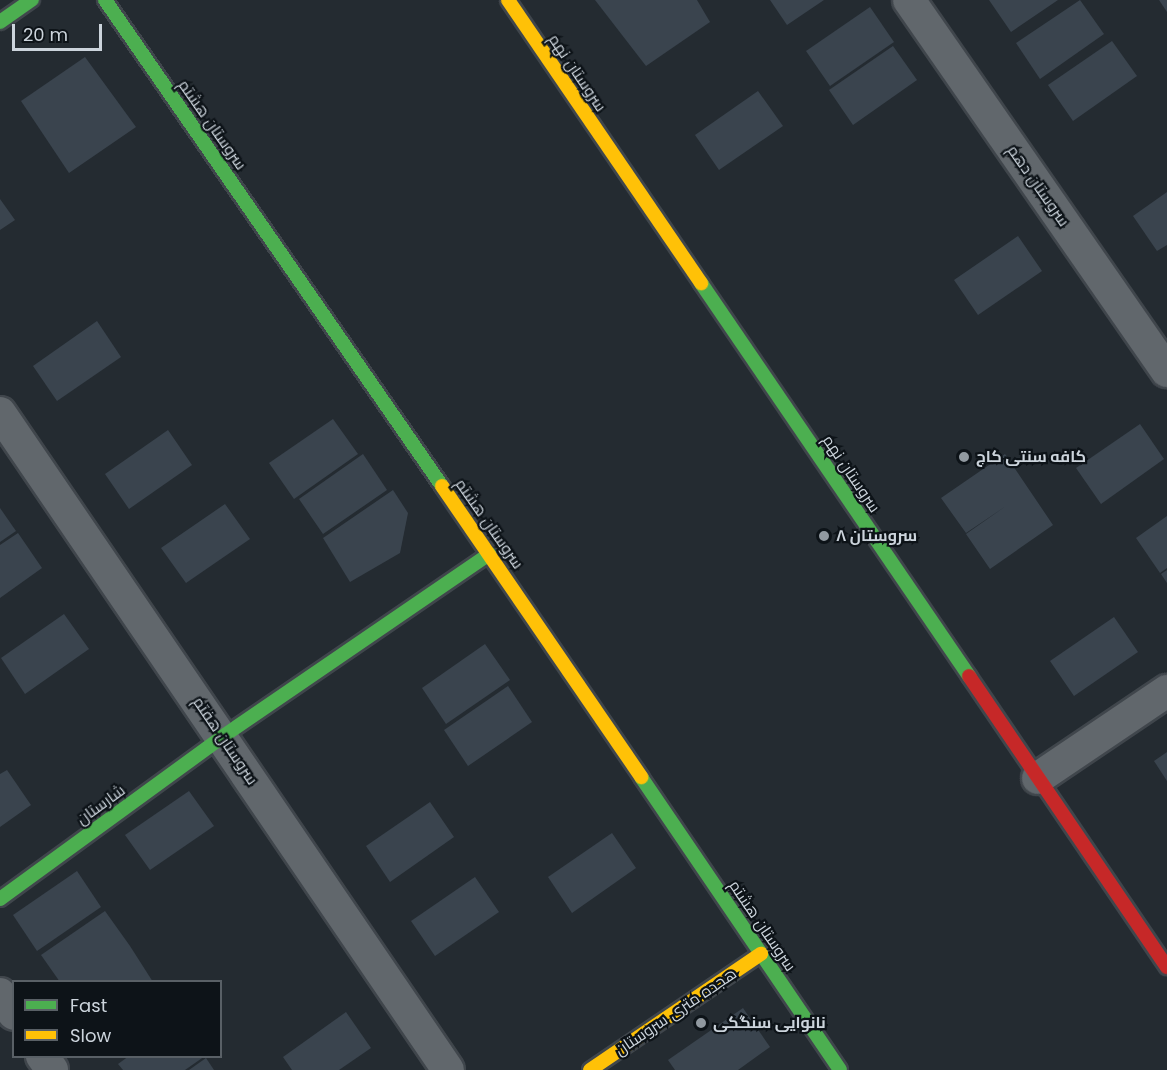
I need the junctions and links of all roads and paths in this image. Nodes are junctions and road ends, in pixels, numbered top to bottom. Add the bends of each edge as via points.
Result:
1 (32, 0) edge
2 (105, 0) edge
3 (508, 0) edge
4 (909, 0) edge
5 (0, 22) edge
6 (1167, 371) edge
7 (0, 413) edge
8 (489, 554) junction
9 (1167, 691) edge
10 (222, 737) junction
11 (1038, 778) junction
12 (0, 899) edge
13 (761, 954) junction
14 (1167, 968) edge
15 (0, 994) edge
16 (12, 1011) edge
17 (447, 1070) edge
18 (590, 1070) edge
19 (840, 1070) edge

1 - 5 street
2 - 8 street, سروستان هشتم
3 - 11 street, سروستان نهم
4 - 6 street, سروستان دهم
7 - 10 street, سروستان هفتم
8 - 10 street, شارستان
8 - 13 street, سروستان هشتم
9 - 11 street
10 - 12 street, شارستان
10 - 17 street, سروستان هفتم
11 - 14 street, سروستان نهم
13 - 18 street, هجده متری سروستان
13 - 19 street, سروستان هشتم
15 - 16 street

